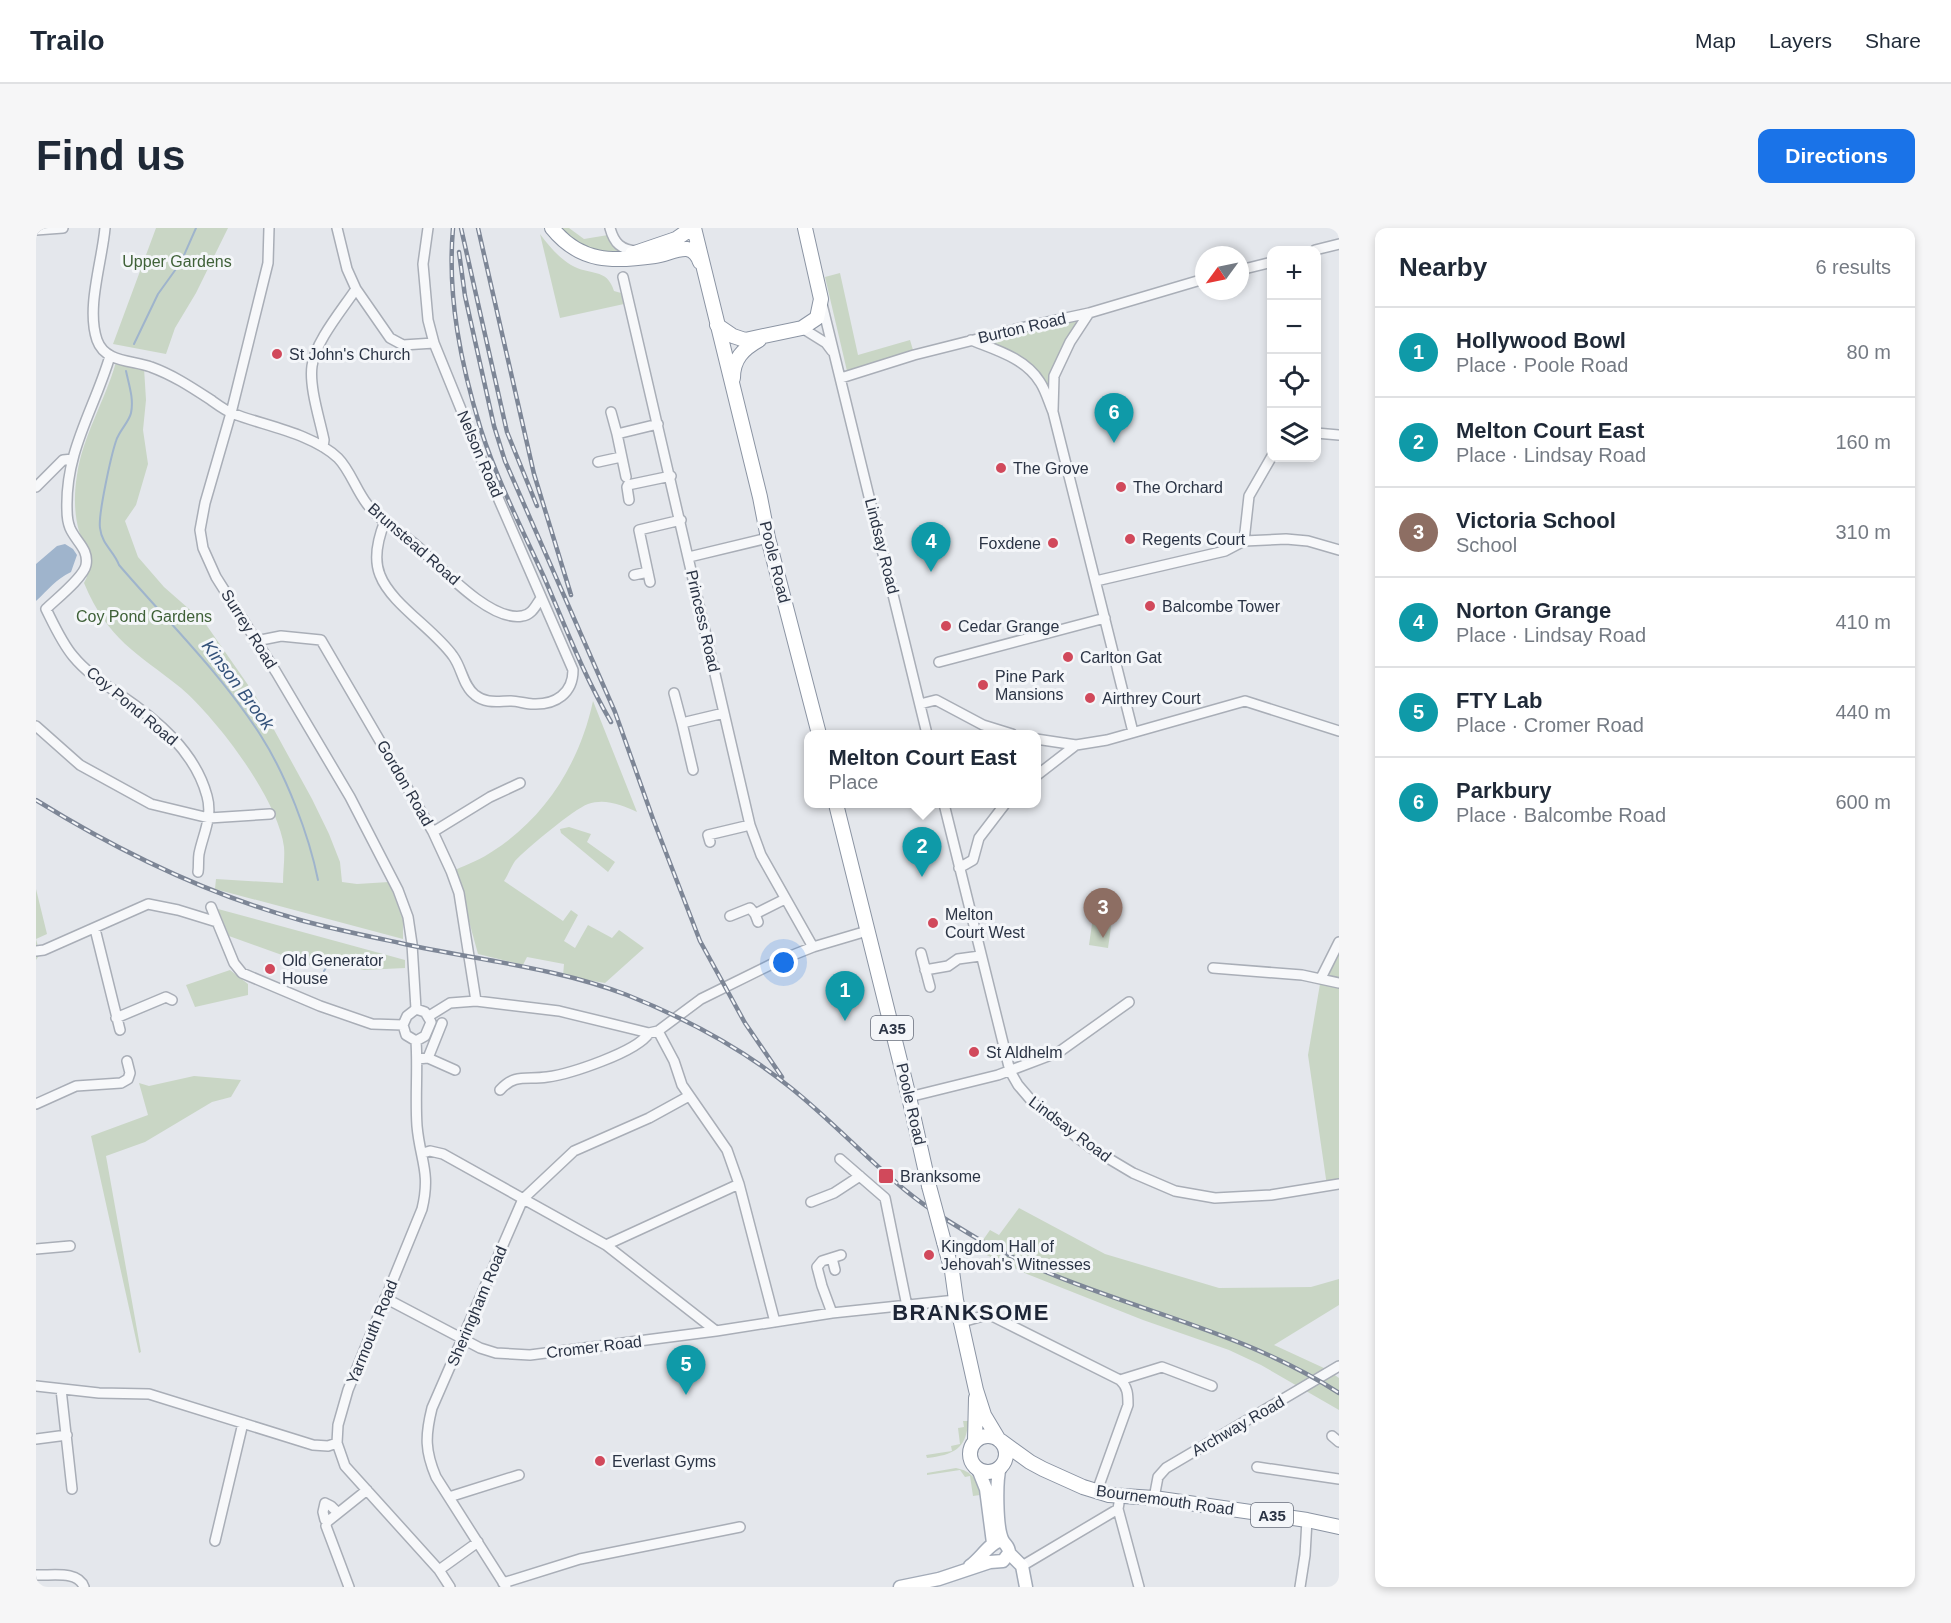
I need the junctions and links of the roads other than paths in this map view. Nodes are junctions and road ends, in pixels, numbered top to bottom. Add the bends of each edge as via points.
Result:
1 (63, 228) edge
2 (105, 228) edge
3 (269, 228) edge
4 (337, 228) edge
5 (428, 228) edge
6 (552, 228) edge
7 (693, 228) edge
8 (805, 228) edge
9 (36, 230) edge
10 (611, 233) edge
11 (1339, 244) edge
12 (1321, 248) edge
13 (638, 251) junction
14 (622, 259) junction
15 (1267, 263) edge
16 (1249, 268) edge
17 (703, 269) junction
18 (622, 282) dead end
19 (1195, 282) edge
20 (356, 289) junction
21 (821, 299) junction
22 (1089, 313) junction
23 (717, 325) junction
24 (802, 328) junction
25 (766, 336) junction
26 (971, 340) junction
27 (434, 343) junction
28 (110, 356) junction
29 (836, 358) junction
30 (841, 378) junction
31 (732, 389) junction
32 (611, 412) dead end
33 (1053, 412) junction
34 (231, 413) junction
35 (658, 424) junction
36 (1321, 433) edge
37 (617, 434) junction
38 (1339, 435) edge
39 (323, 447) junction
40 (621, 457) junction
41 (73, 459) junction
42 (598, 462) dead end
43 (1269, 462) edge
44 (671, 476) junction
45 (626, 477) dead end
46 (36, 486) edge
47 (629, 500) dead end
48 (681, 520) junction
49 (385, 521) junction
50 (768, 538) junction
51 (1244, 541) junction
52 (1339, 550) edge
53 (689, 556) junction
54 (634, 575) dead end
55 (1096, 581) junction
56 (541, 598) junction
57 (1105, 618) junction
58 (256, 641) junction
59 (939, 662) dead end
60 (675, 693) dead end
61 (920, 704) junction
62 (724, 713) junction
63 (682, 723) junction
64 (36, 726) edge
65 (818, 730) edge
66 (926, 730) edge
67 (998, 730) edge
68 (1339, 731) edge
69 (1133, 732) junction
70 (1041, 740) edge
71 (1076, 745) junction
72 (693, 770) dead end
73 (1041, 772) edge
74 (520, 783) dead end
75 (837, 808) edge
76 (945, 808) edge
77 (1002, 808) edge
78 (270, 814) dead end
79 (209, 818) junction
80 (750, 825) junction
81 (433, 832) junction
82 (708, 834) dead end
83 (959, 868) junction
84 (198, 872) dead end
85 (785, 899) junction
86 (211, 907) dead end
87 (730, 916) dead end
88 (217, 922) junction
89 (95, 929) junction
90 (1339, 942) edge
91 (871, 943) junction
92 (813, 947) junction
93 (36, 951) edge
94 (921, 953) dead end
95 (980, 956) junction
96 (1214, 968) dead end
97 (924, 970) junction
98 (1321, 978) junction
99 (1339, 982) edge
100 (930, 987) dead end
101 (172, 1000) dead end
102 (476, 1001) junction
103 (1129, 1002) dead end
104 (416, 1009) junction
105 (429, 1016) junction
106 (116, 1018) junction
107 (442, 1023) dead end
108 (403, 1025) junction
109 (120, 1030) dead end
110 (653, 1032) junction
111 (416, 1041) junction
112 (428, 1058) junction
113 (417, 1059) junction
114 (127, 1061) dead end
115 (455, 1070) dead end
116 (1010, 1071) junction
117 (500, 1090) dead end
118 (689, 1096) junction
119 (909, 1097) junction
120 (36, 1104) edge
121 (423, 1153) junction
122 (840, 1159) dead end
123 (860, 1176) junction
124 (739, 1184) junction
125 (1339, 1184) edge
126 (523, 1199) junction
127 (811, 1202) dead end
128 (606, 1245) junction
129 (70, 1246) dead end
130 (36, 1249) edge
131 (836, 1270) dead end
132 (385, 1298) junction
133 (956, 1300) junction
134 (907, 1306) junction
135 (832, 1313) junction
136 (775, 1322) junction
137 (962, 1322) junction
138 (716, 1331) junction
139 (464, 1339) junction
140 (1339, 1366) edge
141 (1120, 1380) junction
142 (36, 1386) edge
143 (1212, 1386) dead end
144 (61, 1389) junction
145 (976, 1390) junction
146 (243, 1423) junction
147 (67, 1435) junction
148 (36, 1439) edge
149 (1000, 1440) junction
150 (975, 1441) junction
151 (337, 1443) junction
152 (1030, 1462) junction
153 (1002, 1465) junction
154 (1257, 1467) dead end
155 (978, 1469) junction
156 (519, 1475) dead end
157 (1339, 1479) edge
158 (72, 1489) dead end
159 (367, 1490) junction
160 (1097, 1491) junction
161 (449, 1497) junction
162 (1154, 1498) junction
163 (1119, 1503) junction
164 (338, 1513) junction
165 (1307, 1520) junction
166 (328, 1521) junction
167 (740, 1527) dead end
168 (1339, 1527) edge
169 (215, 1541) dead end
170 (478, 1542) junction
171 (995, 1544) junction
172 (1002, 1559) junction
173 (1022, 1566) junction
174 (439, 1570) junction
175 (962, 1571) junction
176 (36, 1575) edge
177 (505, 1585) edge
178 (84, 1587) edge
179 (349, 1587) edge
180 (450, 1587) edge
181 (900, 1587) edge
182 (1025, 1587) edge
183 (1139, 1587) edge
184 (1300, 1587) edge

1 - 9 street
2 - 28 street via 93,319 99,345
3 - 34 street, Surrey Road via 268,263
4 - 20 street
5 - 27 street, Nelson Road via 423,264
6 - 14 highway via 579,253
7 - 13 highway via 676,239
7 - 17 highway, Poole Road
8 - 21 highway
10 - 13 street via 618,245
11 - 12 street
13 - 14 highway
14 - 17 highway via 689,250 698,257
15 - 16 street
17 - 23 highway, Poole Road
18 - 35 street, Princess Road
19 - 22 street, Burton Road
20 - 27 street via 390,338 403,345
20 - 39 street via 318,347 312,367
21 - 24 highway via 817,318
21 - 29 street, Lindsay Road
22 - 26 street, Burton Road
22 - 33 street via 1054,376
23 - 25 highway via 738,339
23 - 31 highway, Poole Road
24 - 25 highway
24 - 29 street, Lindsay Road via 826,343
25 - 31 highway, Poole Road via 741,352 733,370
26 - 30 street, Burton Road
26 - 33 street via 1023,363 1040,382
27 - 56 street, Nelson Road
28 - 34 street, Brunstead Road via 175,377
28 - 41 street, Coy Pond Road
29 - 30 street, Lindsay Road
30 - 61 street, Lindsay Road
31 - 50 highway, Poole Road
32 - 37 street
33 - 55 street
34 - 39 street, Brunstead Road
34 - 58 street, Surrey Road via 200,530 216,578
35 - 37 street
35 - 44 street, Princess Road
36 - 38 street
37 - 40 street
39 - 49 street, Brunstead Road via 339,459 368,506
40 - 42 street
40 - 45 street
41 - 46 street via 63,460
41 - 79 street, Coy Pond Road via 68,519 82,543 86,567 46,609 73,656 184,750 207,796
43 - 51 street via 1249,496
44 - 47 street via 628,485
44 - 48 street, Princess Road
48 - 53 street, Princess Road
48 - 54 street via 637,526 649,577
49 - 56 street, Brunstead Road via 494,611 524,616
49 - 56 street, Nelson Road via 378,539 379,573 389,591 455,658 467,686 476,696 489,702 534,704 551,702 567,692 573,670
50 - 53 street
50 - 65 highway, Poole Road
51 - 52 street via 1308,541
51 - 55 street via 1225,551
53 - 62 street, Princess Road
55 - 57 street
57 - 59 street
57 - 69 street
58 - 81 street, Gordon Road via 281,636 321,640
58 - 104 street, Surrey Road via 350,797 398,890 408,917
60 - 63 street
61 - 66 street, Lindsay Road
61 - 67 street via 936,700
62 - 63 street
62 - 80 street, Princess Road
63 - 72 street
64 - 79 street via 80,765 115,786 151,804
68 - 69 street via 1245,701
69 - 71 street
70 - 71 street
71 - 73 street
74 - 81 street
75 - 91 highway, Poole Road / A35
76 - 83 street, Lindsay Road
77 - 83 street via 979,838 973,860
78 - 79 street
79 - 84 street, Coy Pond Road
80 - 82 street
80 - 85 street, Princess Road
81 - 102 street, Gordon Road via 459,892
83 - 95 street, Lindsay Road
85 - 87 street via 756,918 750,908
85 - 92 street, Princess Road
86 - 88 street
88 - 89 street via 148,904
88 - 108 street via 237,969 310,1002 372,1024
89 - 93 street
89 - 106 street
90 - 98 street
91 - 92 street via 841,939
91 - 119 highway, Poole Road / A35
92 - 110 street via 701,999
94 - 97 street
95 - 97 street
95 - 116 street, Lindsay Road
96 - 98 street
97 - 100 street
98 - 99 street
101 - 106 street via 166,997
102 - 105 street via 450,1004
102 - 110 street via 559,1011
103 - 116 street via 1068,1048
104 - 105 street
104 - 108 street
105 - 111 street via 429,1028
106 - 109 street
107 - 112 street
108 - 111 street via 406,1035
110 - 117 street via 591,1066 546,1077 513,1079
110 - 118 street via 671,1054
111 - 113 street, Yarmouth Road
112 - 113 street
112 - 115 street
113 - 121 street, Yarmouth Road via 417,1127
114 - 120 street via 130,1073 121,1083 76,1086
116 - 119 street
116 - 125 street, Lindsay Road via 1036,1106 1091,1148 1133,1173 1175,1191 1215,1198 1271,1195
118 - 124 street via 727,1150
118 - 126 street, Sheringham Road via 574,1151
119 - 133 highway, Poole Road / A35, bridge
121 - 126 street via 438,1151
121 - 132 street, Yarmouth Road via 426,1185 422,1209
122 - 123 street
123 - 127 street
123 - 134 street via 885,1198
124 - 128 street
124 - 136 street
126 - 128 street
126 - 139 street, Sheringham Road
128 - 138 street
129 - 130 street
131 - 135 street via 836,1256 822,1261 818,1267
132 - 139 street, Cromer Road
132 - 151 street, Yarmouth Road via 340,1414
133 - 134 street, Cromer Road
133 - 137 highway, Poole Road / A35
134 - 135 street, Cromer Road
135 - 136 street, Cromer Road
136 - 138 street, Cromer Road
137 - 141 street via 992,1316
137 - 145 highway, Poole Road / A35
138 - 139 street, Cromer Road via 530,1355 496,1353
139 - 161 street, Sheringham Road via 432,1408 426,1442 428,1459
140 - 162 street, Archway Road via 1166,1468 1158,1477
141 - 143 street via 1162,1367
141 - 160 street via 1126,1388 1128,1405
142 - 144 street
144 - 146 street via 149,1394
144 - 147 street
145 - 149 highway, Poole Road / A35 via 984,1415
145 - 150 highway, Poole Road
146 - 151 street via 313,1444
146 - 169 street
147 - 148 street
147 - 158 street
149 - 150 highway via 989,1435
149 - 152 highway, Bournemouth Road / A35
149 - 153 highway via 1006,1454
150 - 155 highway via 969,1455
151 - 159 street, Yarmouth Road via 345,1466
152 - 153 highway, Bournemouth Road / A35
152 - 160 highway, Bournemouth Road / A35
153 - 155 highway via 989,1472
153 - 171 main road via 997,1476
154 - 157 street
155 - 171 main road via 984,1480
156 - 161 street
159 - 164 street
159 - 174 street, Yarmouth Road
160 - 163 highway, Bournemouth Road / A35
161 - 170 street, Sheringham Road
162 - 163 highway, Bournemouth Road / A35
162 - 165 highway, Bournemouth Road / A35
163 - 173 street
163 - 183 street
164 - 166 street
164 - 166 street via 325,1503 323,1516
165 - 168 highway, Bournemouth Road / A35
165 - 184 street
166 - 179 street via 326,1526
167 - 177 street via 580,1559
170 - 174 street
170 - 177 street, Sheringham Road
171 - 172 main road via 991,1558
171 - 172 main road via 1008,1546
171 - 175 main road
172 - 173 main road
172 - 175 main road
172 - 182 main road
173 - 182 main road
174 - 180 street, Yarmouth Road
175 - 181 main road
176 - 178 street via 74,1576

